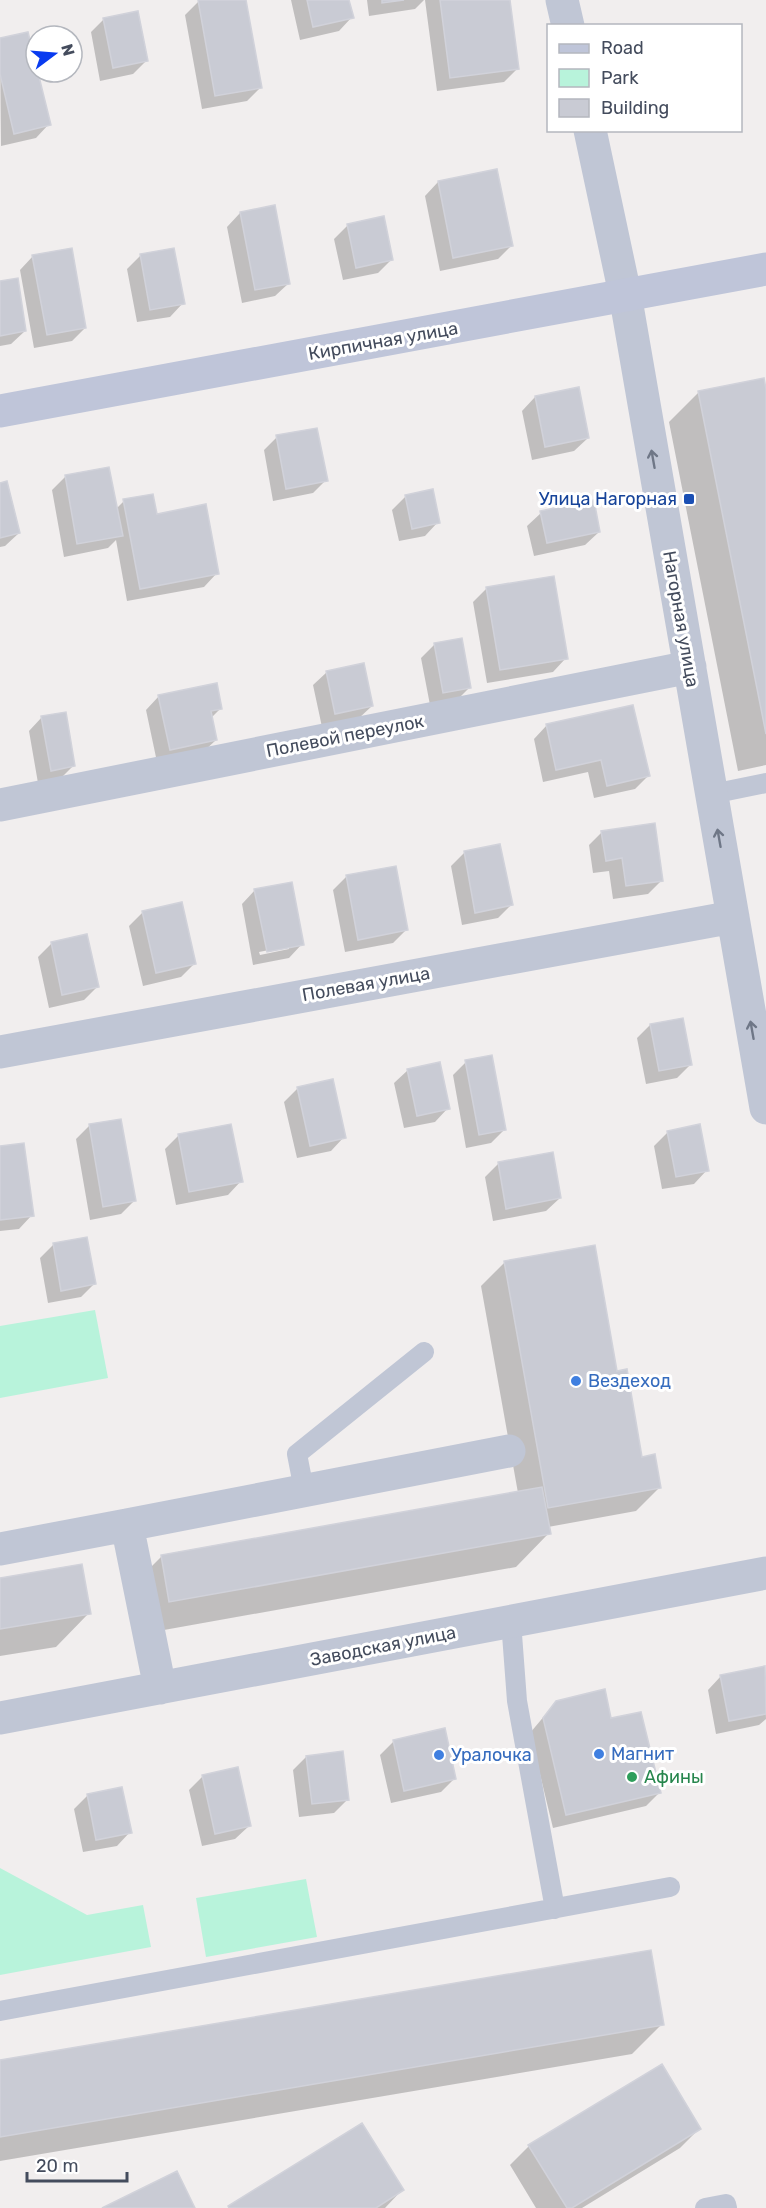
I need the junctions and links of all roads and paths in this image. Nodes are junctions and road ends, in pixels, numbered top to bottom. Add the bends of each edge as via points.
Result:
1 (562, 0) edge
2 (568, 24) edge
3 (590, 132) edge
4 (766, 269) edge
5 (625, 294) junction
6 (0, 411) edge
7 (690, 667) junction
8 (766, 783) edge
9 (711, 794) junction
10 (0, 805) edge
11 (733, 917) junction
12 (0, 1052) edge
13 (766, 1108) edge
14 (424, 1352) dead end
15 (509, 1451) dead end
16 (304, 1490) junction
17 (127, 1525) junction
18 (0, 1549) edge
19 (766, 1573) edge
20 (511, 1622) junction
21 (160, 1688) junction
22 (0, 1718) edge
23 (670, 1887) dead end
24 (555, 1909) junction
25 (0, 2011) edge
26 (705, 2208) edge
27 (727, 2208) edge

1 - 2 street
3 - 5 street, Нагорная улица
4 - 5 street, Кирпичная улица
5 - 6 street, Кирпичная улица
7 -> 5 street, Нагорная улица
7 - 9 street, Нагорная улица
7 - 10 street, Полевой переулок
8 - 9 lane
11 -> 9 street, Нагорная улица
11 - 12 street, Полевая улица
13 -> 11 street, Нагорная улица
14 - 16 lane via 297,1454
15 - 16 street
16 - 17 street
17 - 18 street
17 - 21 street
19 - 20 street, Заводская улица
20 - 21 street, Заводская улица
20 - 24 lane via 517,1701
21 - 22 street, Заводская улица
23 - 24 lane
24 - 25 lane
26 - 27 lane via 726,2204

